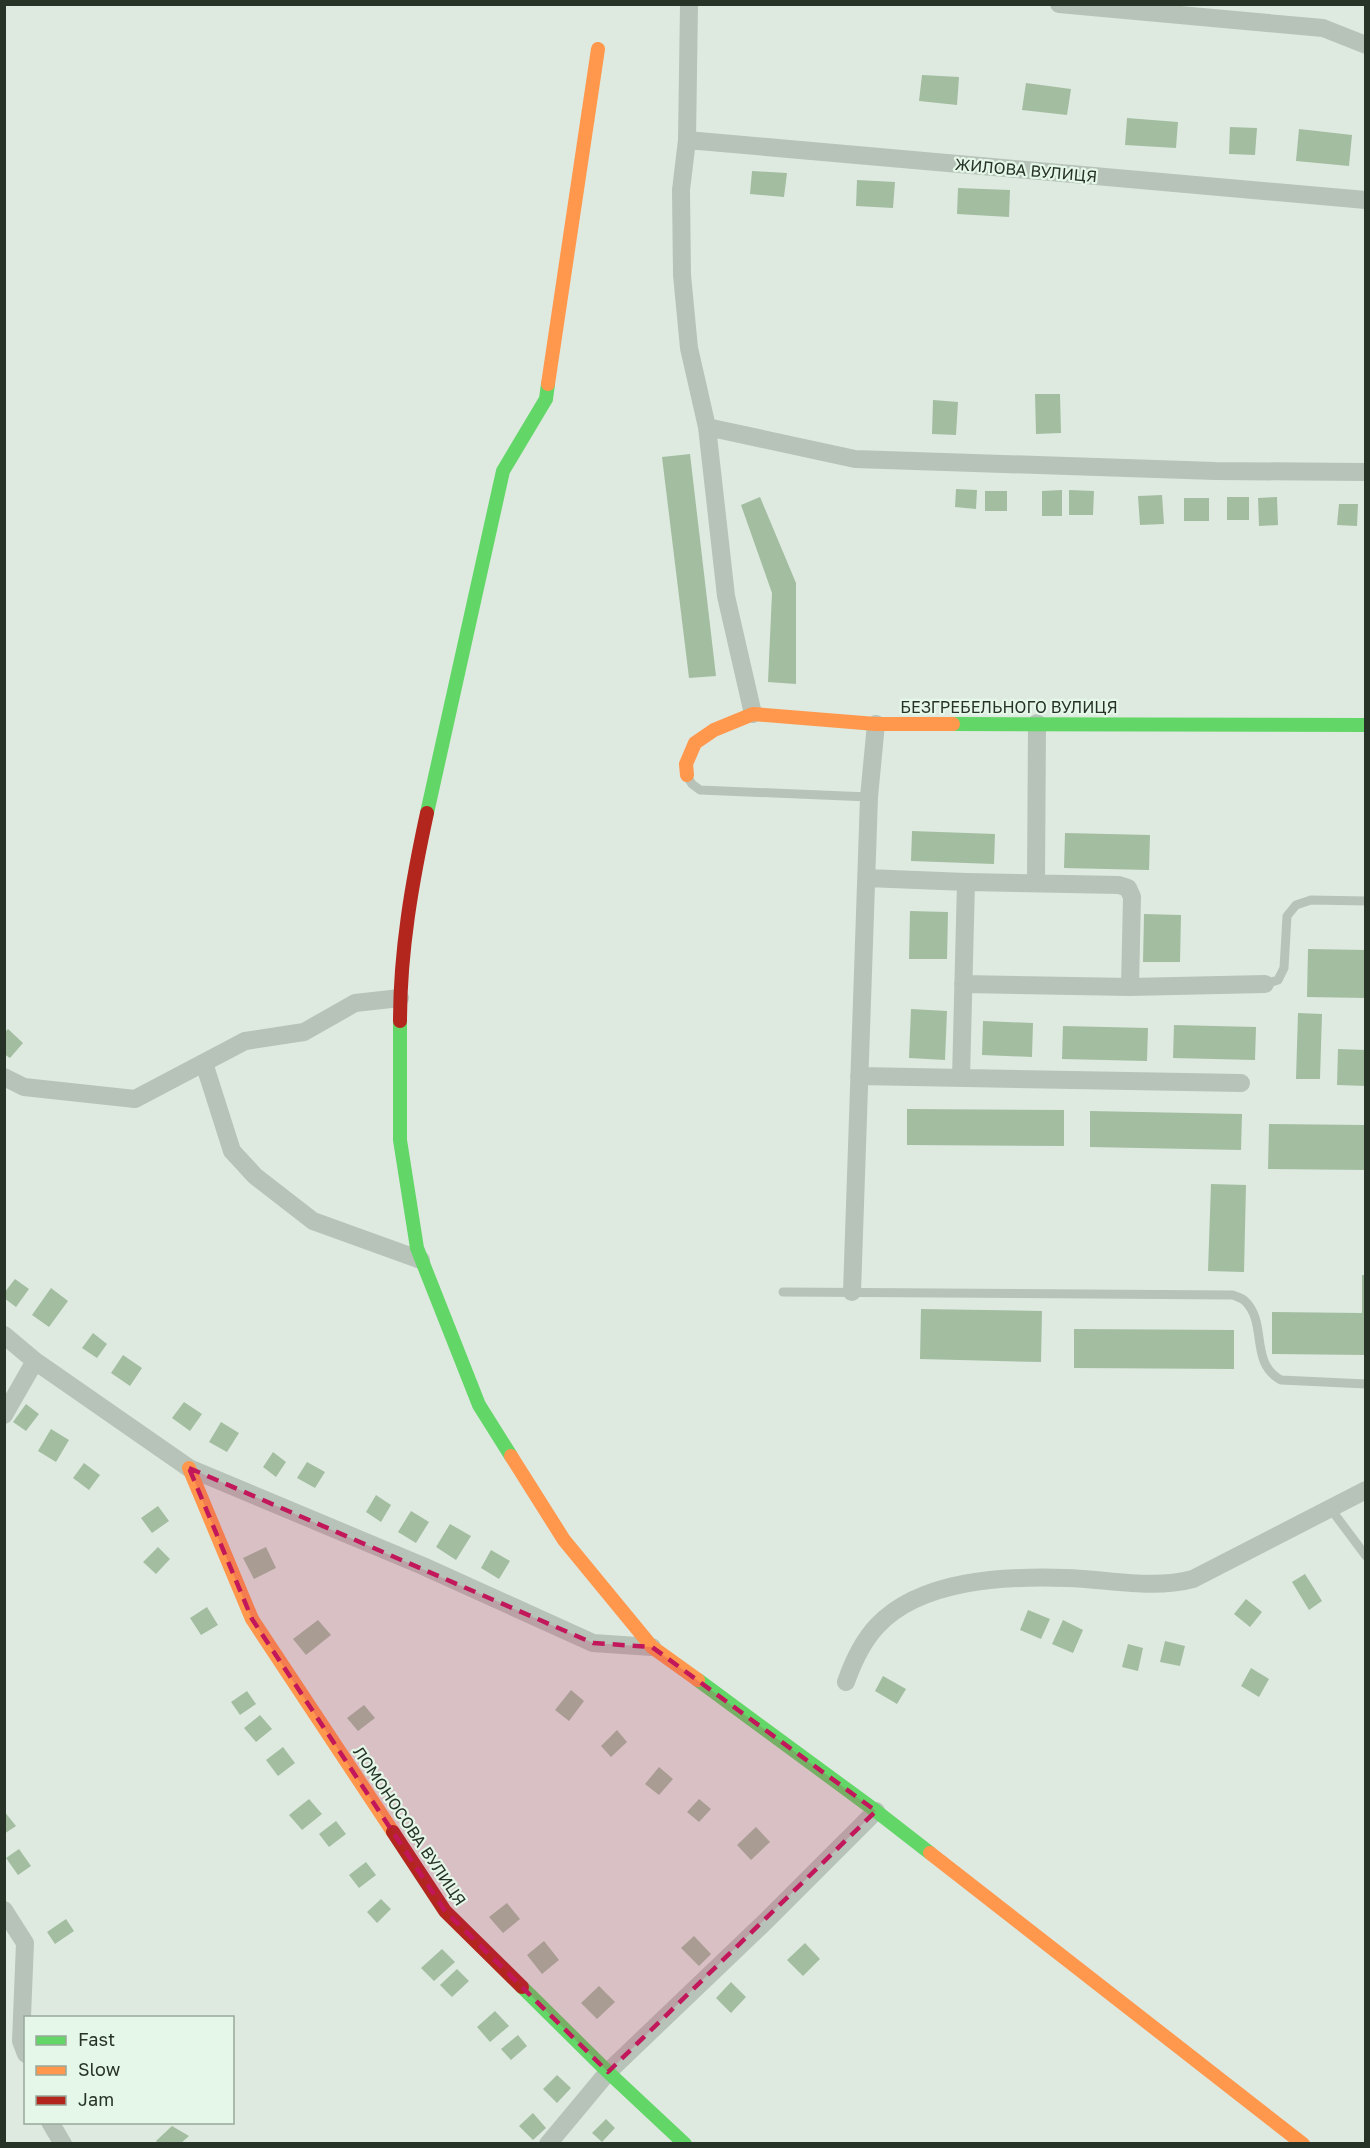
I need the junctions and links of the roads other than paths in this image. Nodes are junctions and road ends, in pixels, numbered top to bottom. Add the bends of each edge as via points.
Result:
1 (689, 4) edge
2 (1059, 4) edge
3 (1365, 45) edge
4 (598, 49) dead end
5 (687, 140) junction
6 (1365, 200) edge
7 (707, 427) junction
8 (1365, 472) edge
9 (753, 714) junction
10 (1037, 723) junction
11 (876, 724) junction
12 (1365, 725) edge
13 (687, 775) joint
14 (869, 797) junction
15 (867, 878) junction
16 (966, 882) junction
17 (1036, 883) junction
18 (1365, 902) edge
19 (963, 984) junction
20 (1265, 984) joint
21 (1130, 987) junction
22 (400, 998) junction
23 (204, 1063) junction
24 (859, 1076) junction
25 (4, 1077) edge
26 (961, 1078) junction
27 (1241, 1083) dead end
28 (422, 1260) junction
29 (783, 1292) dead end
30 (852, 1292) junction
31 (4, 1335) edge
32 (35, 1361) junction
33 (1365, 1384) edge
34 (4, 1415) edge
35 (189, 1468) junction
36 (1365, 1490) edge
37 (1330, 1508) junction
38 (1365, 1556) edge
39 (652, 1647) junction
40 (846, 1682) dead end
41 (876, 1811) junction
42 (4, 1910) edge
43 (24, 2049) edge
44 (608, 2072) junction
45 (51, 2124) edge
46 (63, 2144) edge
47 (548, 2144) edge
48 (685, 2144) edge
49 (1303, 2144) edge

1 - 5 street
2 - 3 street via 1323,28
4 - 22 street via 546,399 503,471 411,888
5 - 6 street, ЖИЛОВА ВУЛИЦЯ
5 - 7 street via 681,190 682,275 689,348
7 - 8 street via 855,459
7 - 9 street via 726,596
9 - 11 street, БЕЗГРЕБЕЛЬНОГО ВУЛИЦЯ
9 - 13 street, БЕЗГРЕБЕЛЬНОГО ВУЛИЦЯ via 714,730 695,743 686,764
10 - 11 street, БЕЗГРЕБЕЛЬНОГО ВУЛИЦЯ
10 - 12 street, БЕЗГРЕБЕЛЬНОГО ВУЛИЦЯ
10 - 17 street
11 - 14 street
13 - 14 lane via 700,790
14 - 15 street
15 - 16 street
15 - 24 street
16 - 17 street
16 - 19 street
17 - 21 street via 1128,888 1132,897
18 - 20 lane via 1311,900 1296,905 1287,916 1284,968 1278,980
19 - 21 street
19 - 26 street
20 - 21 street
22 - 23 street via 355,1003 304,1032 245,1041
22 - 28 street via 400,1140
23 - 25 street via 135,1098 24,1087
23 - 28 street via 232,1150 255,1176 313,1221
24 - 26 street
24 - 30 street
26 - 27 street
28 - 39 street via 479,1405 564,1539
29 - 30 lane
30 - 33 lane via 1233,1295 1245,1300 1253,1312 1264,1365 1271,1374 1281,1380
31 - 32 street
32 - 34 street
32 - 35 street
35 - 39 street via 423,1566 593,1643
35 - 44 street, ЛОМОНОСОВА ВУЛИЦЯ via 252,1619 444,1911
36 - 37 street
37 - 38 lane
37 - 40 street via 1193,1579 1174,1584 1065,1578 973,1581 910,1601 877,1626 854,1659
39 - 41 street
41 - 44 street
41 - 49 street
42 - 43 street via 26,1943 21,2041
44 - 47 street
44 - 48 street, ЛОМОНОСОВА ВУЛИЦЯ
45 - 46 street

